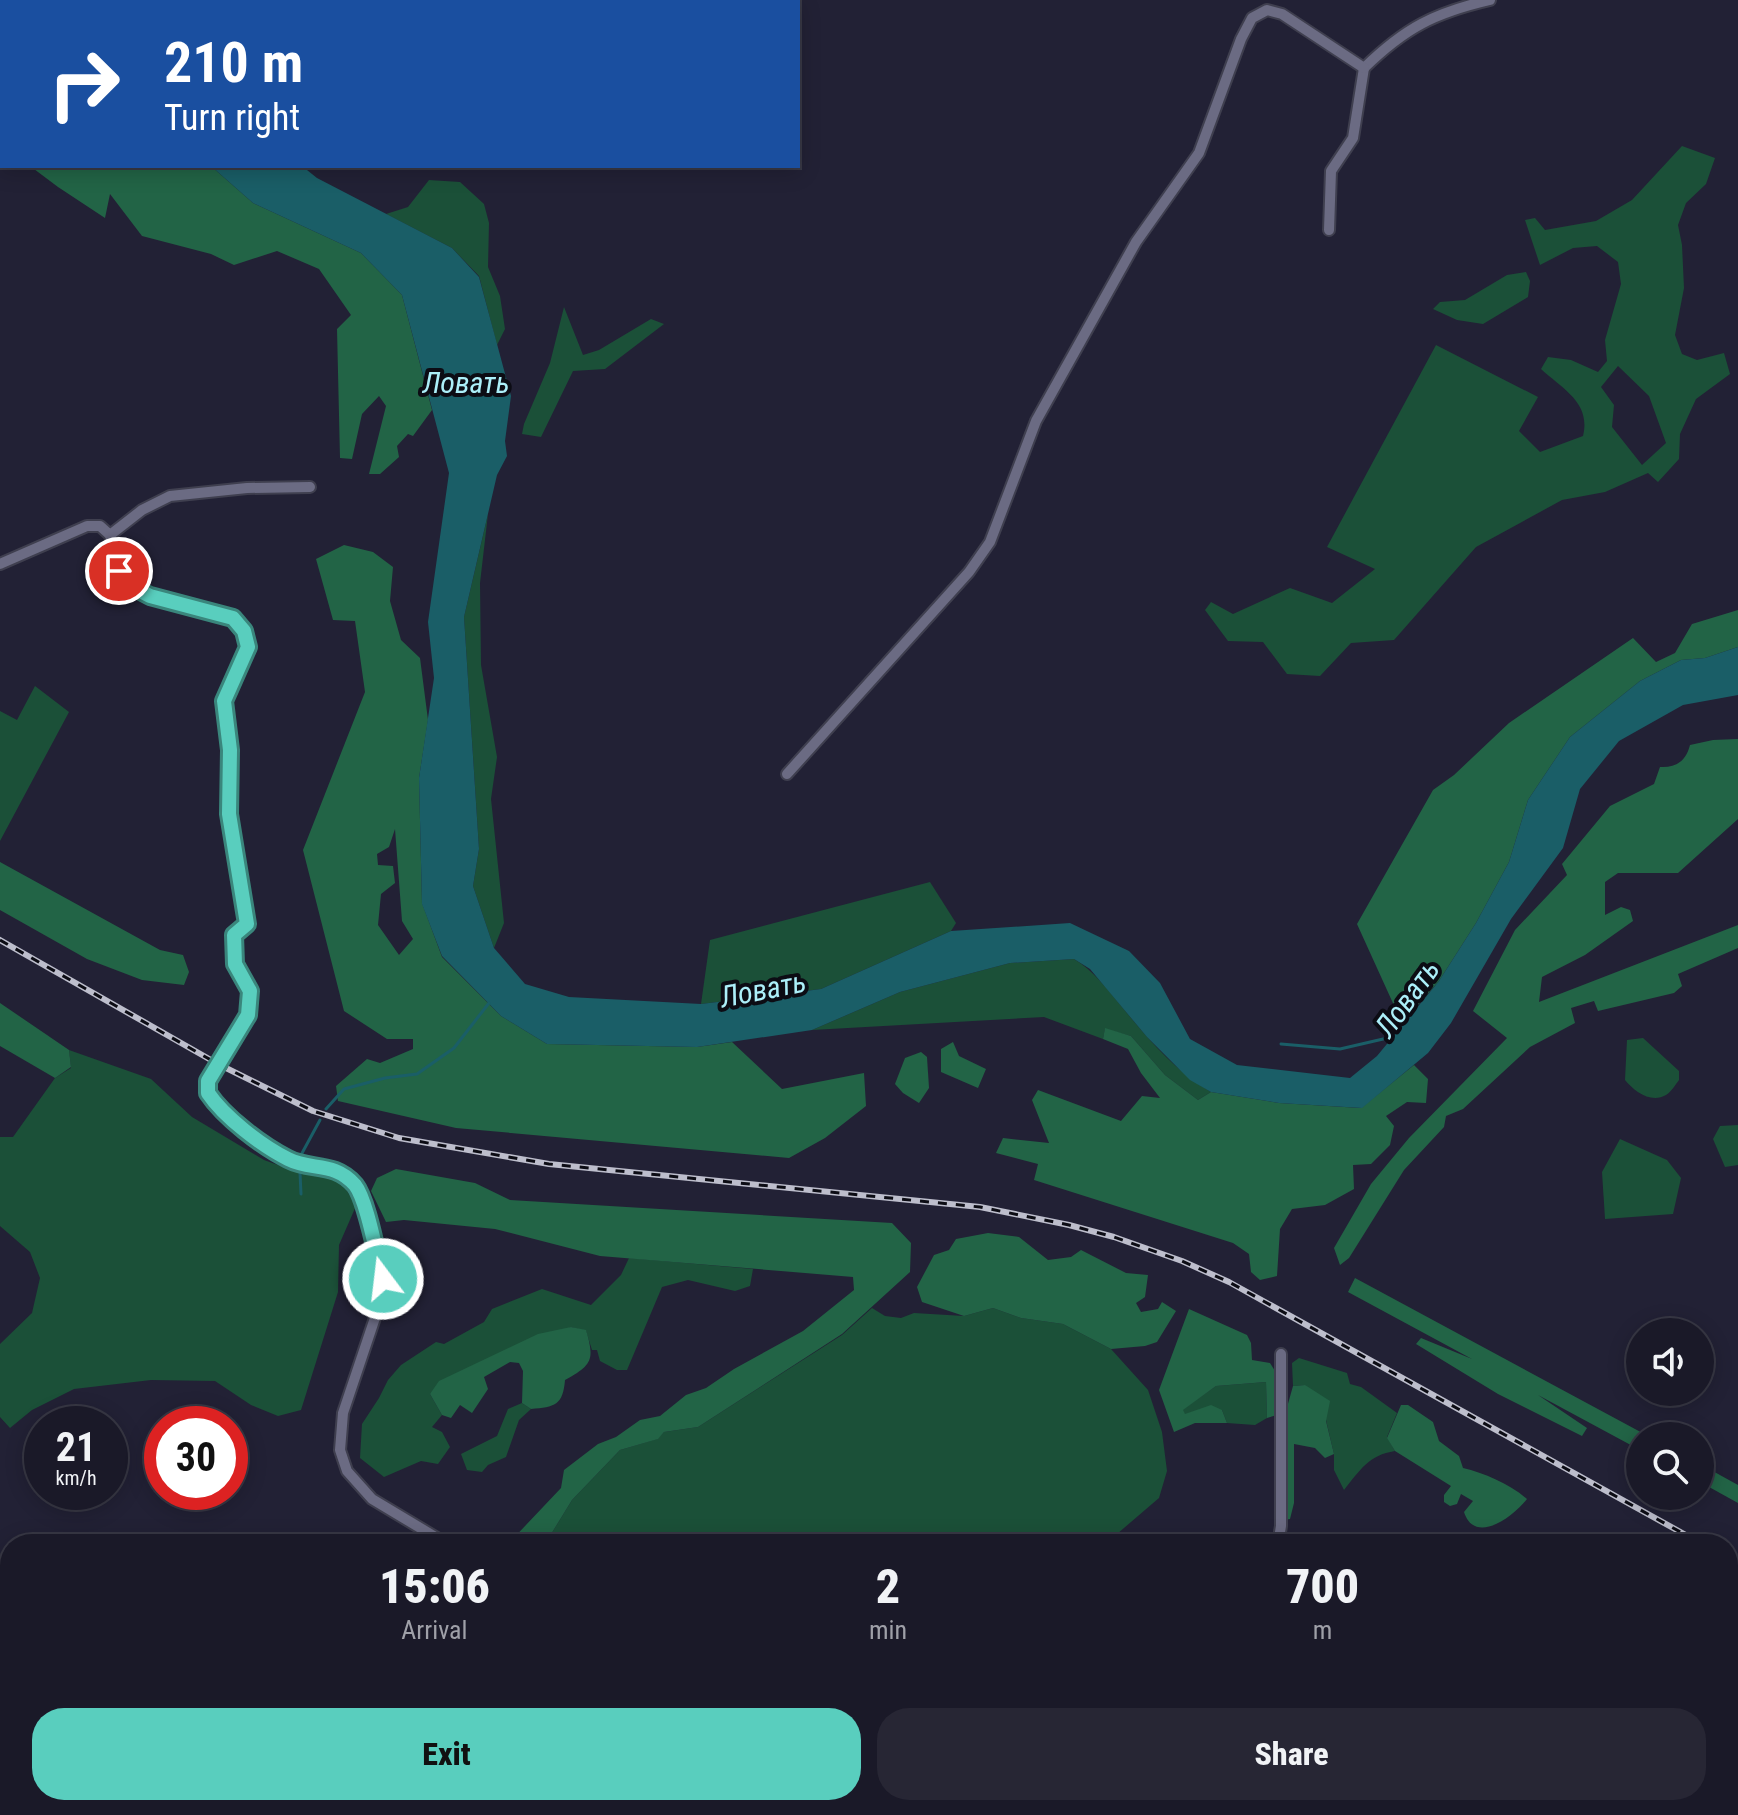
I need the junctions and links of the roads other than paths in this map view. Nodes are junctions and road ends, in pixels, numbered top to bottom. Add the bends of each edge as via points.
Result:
1 (1490, 0) edge
2 (1364, 68) junction
3 (1329, 230) dead end
4 (310, 487) dead end
5 (110, 535) junction
6 (0, 564) edge
7 (787, 774) dead end
8 (1281, 1354) dead end
9 (430, 1534) edge
10 (1280, 1534) edge

1 - 2 street via 1417,25
2 - 3 street via 1353,138 1331,171
2 - 7 street via 1282,14 1267,10 1252,18 1199,153 1136,242 1036,421 990,542
4 - 5 street via 170,496
5 - 6 street via 100,526 87,526
5 - 9 street via 119,571 129,585 150,596 233,618 244,631 248,647 224,701 229,814 247,924 234,935 235,964 250,991 248,1015 208,1081 208,1093 238,1125 289,1161 329,1167 357,1187 383,1279 382,1297 343,1413 340,1450 347,1471 372,1499
8 - 10 street

